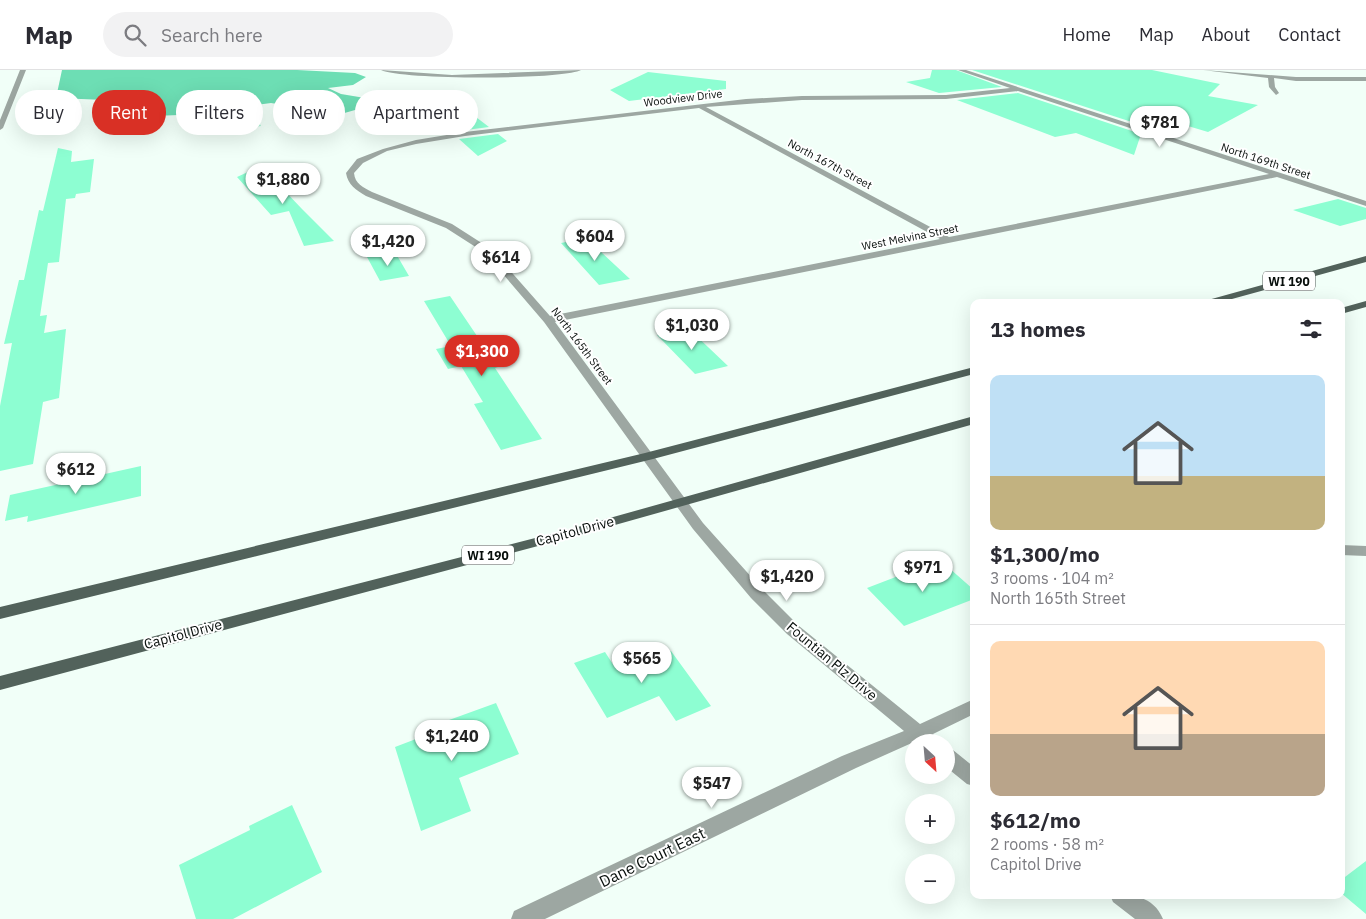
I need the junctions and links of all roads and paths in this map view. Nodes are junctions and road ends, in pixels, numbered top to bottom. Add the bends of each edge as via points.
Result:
1 (23, 70) edge
2 (384, 70) edge
3 (578, 70) edge
4 (961, 70) edge
5 (1206, 70) edge
6 (1272, 77) junction
7 (1366, 79) edge
8 (1017, 89) junction
9 (1276, 93) dead end
10 (701, 107) junction
11 (0, 128) edge
12 (357, 163) joint
13 (1276, 176) junction
14 (1366, 204) edge
15 (949, 241) junction
16 (1366, 259) edge
17 (1223, 299) edge
18 (1366, 304) edge
19 (1345, 310) edge
20 (548, 320) junction
21 (970, 371) edge
22 (970, 421) edge
23 (648, 456) junction
24 (681, 502) junction
25 (1345, 550) edge
26 (1366, 551) edge
27 (0, 613) edge
28 (0, 683) edge
29 (970, 709) edge
30 (919, 734) edge
31 (930, 734) edge
32 (905, 744) edge
33 (955, 763) edge
34 (970, 775) edge
35 (1126, 899) edge
36 (522, 919) edge
37 (1152, 919) edge

1 - 11 street
2 - 3 street via 441,76
4 - 8 street, North 169th Street
5 - 6 street
6 - 7 street
6 - 9 street
8 - 10 street, Woodview Drive via 946,97 782,99
8 - 13 street, North 169th Street
10 - 12 street, Woodview Drive via 434,139 386,150
10 - 15 street, North 167th Street
12 - 20 street, North 165th Street via 350,173 356,187 470,238 502,266
13 - 14 street, North 169th Street
13 - 15 street, West Melvina Street
15 - 20 street, West Melvina Street
16 - 17 main road, WI 190
18 - 19 main road
20 - 23 street, North 165th Street
21 - 23 main road
22 - 24 main road, Capitol Drive / WI 190
23 - 24 street, Fountian Plz Drive
23 - 27 main road
24 - 28 main road, Capitol Drive / WI 190
24 - 30 street, Fountian Plz Drive via 757,594 787,624
25 - 26 street
29 - 31 street, Dane Court East
32 - 36 street, Dane Court East via 849,762
33 - 34 street
35 - 37 street

